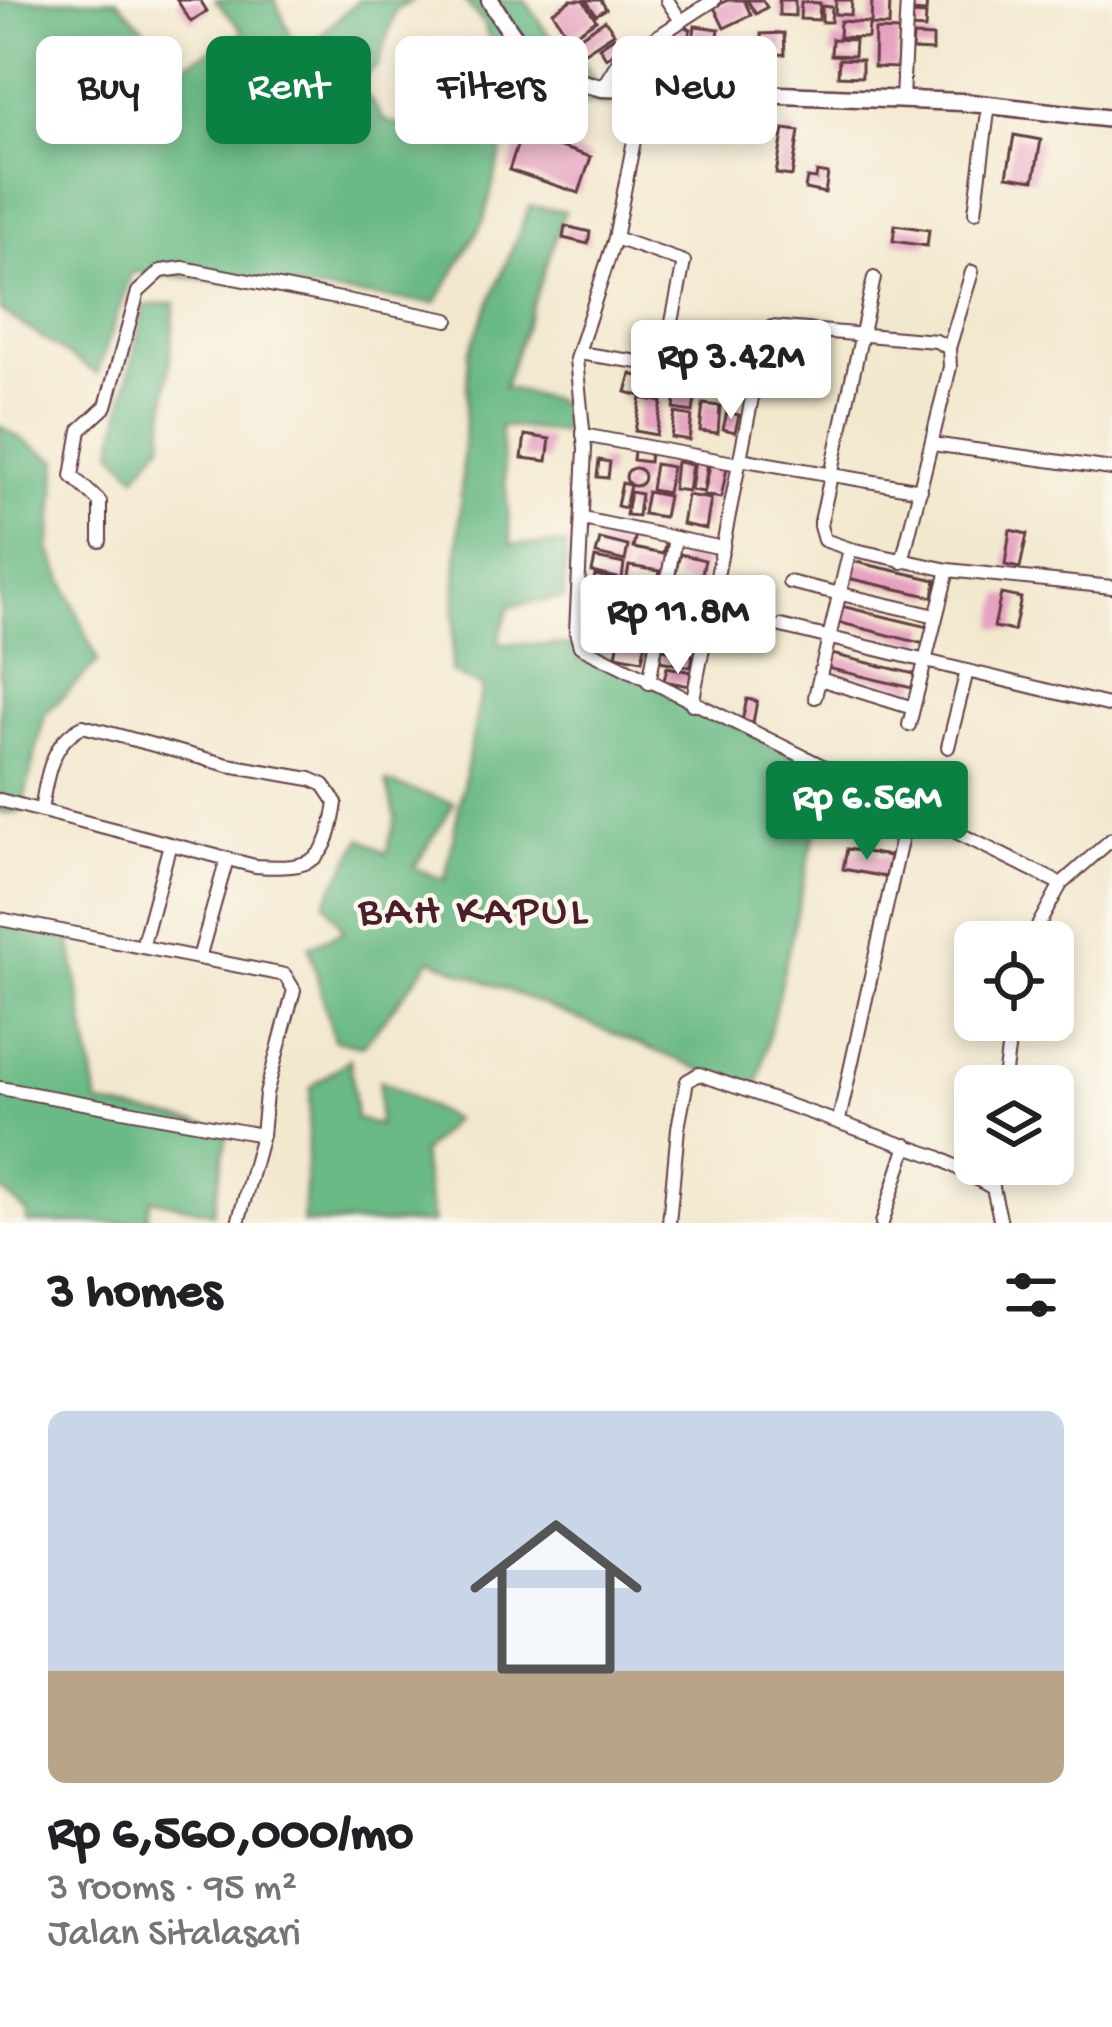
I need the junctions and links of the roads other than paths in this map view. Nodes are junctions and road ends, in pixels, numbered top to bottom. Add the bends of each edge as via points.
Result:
1 (490, 0) edge
2 (667, 0) edge
3 (713, 0) edge
4 (907, 0) edge
5 (681, 21) junction
6 (602, 88) junction
7 (612, 88) edge
8 (777, 94) edge
9 (902, 99) junction
10 (989, 104) junction
11 (1112, 119) edge
12 (633, 144) edge
13 (975, 212) dead end
14 (615, 238) junction
15 (972, 272) dead end
16 (874, 278) dead end
17 (448, 320) dead end
18 (862, 337) junction
19 (950, 348) junction
20 (578, 353) junction
21 (584, 435) junction
22 (932, 444) junction
23 (739, 461) junction
24 (1112, 469) edge
25 (834, 475) junction
26 (921, 490) junction
27 (583, 519) junction
28 (675, 538) junction
29 (100, 541) dead end
30 (723, 548) junction
31 (850, 549) junction
32 (902, 562) junction
33 (948, 570) junction
34 (789, 582) dead end
35 (1112, 587) edge
36 (838, 593) junction
37 (936, 616) junction
38 (781, 626) dead end
39 (829, 637) junction
40 (924, 661) junction
41 (967, 671) junction
42 (820, 679) junction
43 (649, 683) junction
44 (815, 697) dead end
45 (692, 704) junction
46 (1112, 706) edge
47 (913, 708) junction
48 (909, 725) dead end
49 (948, 747) dead end
50 (0, 800) edge
51 (908, 809) junction
52 (40, 811) junction
53 (1112, 839) edge
54 (170, 844) junction
55 (227, 859) junction
56 (1061, 884) junction
57 (0, 919) edge
58 (1041, 921) edge
59 (142, 947) junction
60 (200, 958) junction
61 (0, 1088) edge
62 (839, 1120) junction
63 (262, 1135) junction
64 (907, 1145) junction
65 (993, 1185) edge
66 (993, 1189) junction
67 (238, 1223) edge
68 (669, 1223) edge
69 (882, 1223) edge
70 (1001, 1223) edge

1 - 6 highway via 541,65
2 - 5 street
3 - 5 street
4 - 9 street
5 - 6 street via 618,62
6 - 7 highway
8 - 9 highway
9 - 10 highway
10 - 11 highway
10 - 13 street
12 - 14 street
14 - 20 street
14 - 20 street via 684,262 665,357 651,365
15 - 19 street
16 - 18 street
17 - 29 street via 183,268 160,271 138,292 106,406 78,435 72,476 100,502
18 - 19 street
18 - 23 street via 768,328
18 - 25 street
19 - 22 street
20 - 21 street
21 - 23 street
21 - 27 street
22 - 24 street
22 - 26 street
23 - 25 street
23 - 30 street
25 - 26 street
25 - 31 street via 821,534
26 - 32 street
27 - 28 street
27 - 43 street via 580,646
28 - 30 street
28 - 43 street
30 - 45 street
31 - 32 street
31 - 36 street
32 - 33 street
33 - 35 street
33 - 37 street
34 - 36 street
36 - 37 street
36 - 39 street
37 - 40 street
38 - 39 street
39 - 40 street
39 - 42 street
40 - 41 street
40 - 47 street
41 - 46 street
41 - 49 street
42 - 44 street
42 - 47 street
43 - 45 street
45 - 51 street
47 - 48 street
50 - 52 street
51 - 56 street
51 - 62 street
52 - 54 street
52 - 55 street via 53,756 82,726 310,779 333,793 333,825 320,856 280,868
53 - 56 street
54 - 55 street
54 - 59 street
55 - 60 street
56 - 58 street
57 - 59 street
59 - 60 street
60 - 63 street via 291,982
61 - 63 street
62 - 64 street
62 - 68 street via 691,1076
63 - 67 street
64 - 66 street
64 - 69 street
65 - 66 street
66 - 70 street

